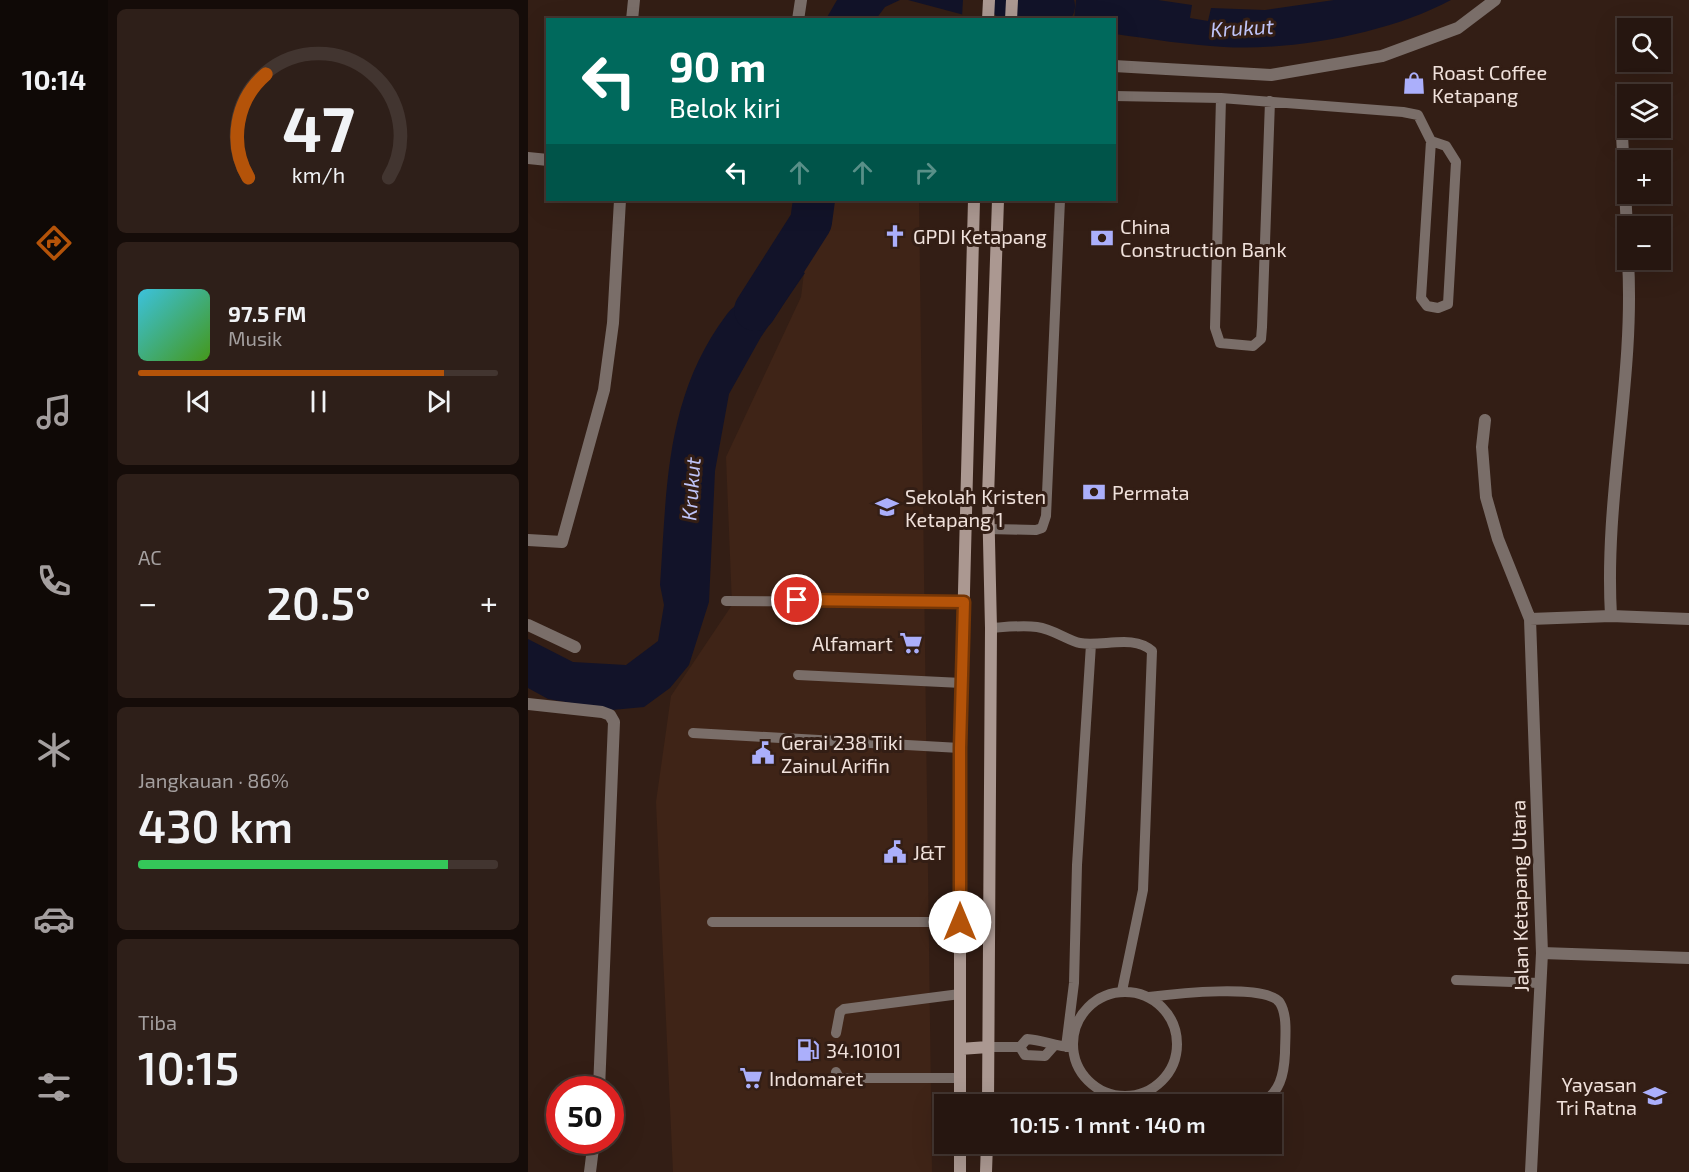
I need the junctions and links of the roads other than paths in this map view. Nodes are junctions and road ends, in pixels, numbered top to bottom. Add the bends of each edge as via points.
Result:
1 (634, 0) edge
2 (801, 0) edge
3 (989, 0) edge
4 (1012, 0) edge
5 (1495, 0) edge
6 (632, 18) edge
7 (798, 18) edge
8 (988, 18) edge
9 (1011, 18) edge
10 (1116, 66) edge
11 (1116, 96) edge
12 (1221, 98) junction
13 (1270, 101) junction
14 (1621, 138) edge
15 (1431, 141) junction
16 (528, 158) edge
17 (546, 160) edge
18 (620, 201) edge
19 (974, 201) edge
20 (999, 201) edge
21 (1060, 201) edge
22 (1626, 216) edge
23 (1628, 270) edge
24 (1485, 420) dead end
25 (988, 529) junction
26 (528, 540) edge
27 (726, 601) dead end
28 (964, 602) junction
29 (1611, 616) junction
30 (1530, 619) junction
31 (1689, 619) edge
32 (528, 625) edge
33 (991, 628) junction
34 (1090, 644) junction
35 (576, 647) dead end
36 (798, 675) dead end
37 (962, 682) junction
38 (528, 704) edge
39 (693, 733) dead end
40 (960, 748) junction
41 (712, 922) dead end
42 (960, 922) junction
43 (1542, 953) junction
44 (1689, 958) edge
45 (1456, 980) dead end
46 (1541, 983) junction
47 (1122, 992) junction
48 (960, 994) junction
49 (1149, 997) junction
50 (836, 1033) dead end
51 (988, 1047) junction
52 (1020, 1047) junction
53 (1053, 1047) junction
54 (1070, 1047) junction
55 (960, 1049) junction
56 (836, 1072) dead end
57 (600, 1076) edge
58 (960, 1077) junction
59 (960, 1094) edge
60 (988, 1094) edge
61 (1111, 1094) edge
62 (1140, 1094) edge
63 (1273, 1094) edge
64 (592, 1154) edge
65 (960, 1154) edge
66 (987, 1154) edge
67 (590, 1172) edge
68 (960, 1172) edge
69 (986, 1172) edge
70 (1531, 1172) edge

1 - 6 street
2 - 7 street
3 - 8 main road
4 - 9 main road
5 - 10 street via 1458,28 1382,56 1292,74
11 - 12 lane
12 - 13 lane
12 - 13 lane via 1216,338 1224,344 1253,346 1261,339
13 - 15 lane via 1411,112 1422,121
14 - 22 street
15 - 15 lane via 1422,298 1427,306 1438,308 1448,304 1456,162 1446,146
16 - 17 street
18 - 26 street via 613,323 604,390 562,542
19 - 28 main road
20 - 25 main road
21 - 25 lane via 1046,516 1042,528 1036,530
23 - 29 street via 1625,388 1610,544
24 - 30 street, Jalan Ketapang Utara via 1482,447 1486,497
25 - 33 main road
27 - 28 lane
28 - 37 main road
29 - 30 street
29 - 31 street
30 - 43 street, Jalan Ketapang Utara
32 - 35 street
33 - 34 lane via 1037,627
33 - 51 main road
34 - 47 lane via 1142,645 1153,654 1143,890
34 - 54 lane
36 - 37 lane
37 - 40 main road
38 - 57 street via 607,713 615,729 607,843
39 - 40 lane
40 - 42 main road
41 - 42 lane
42 - 48 main road
43 - 44 street
43 - 46 street, Jalan Ketapang Utara
45 - 46 lane
46 - 70 street, Jalan Ketapang Utara
47 - 49 lane
47 - 54 lane via 1097,1000 1084,1012
48 - 50 lane via 844,1009
48 - 55 main road
49 - 62 lane via 1172,1021 1177,1054 1165,1079
49 - 63 lane via 1245,991 1276,997 1286,1026 1285,1066
51 - 52 lane
51 - 55 main road
51 - 60 main road
52 - 53 lane via 1027,1039 1046,1040
52 - 53 lane via 1025,1055 1045,1056
53 - 54 lane
54 - 61 lane via 1091,1084
55 - 58 main road
56 - 58 lane via 839,1078
58 - 59 main road
64 - 67 street
65 - 68 main road
66 - 69 main road

